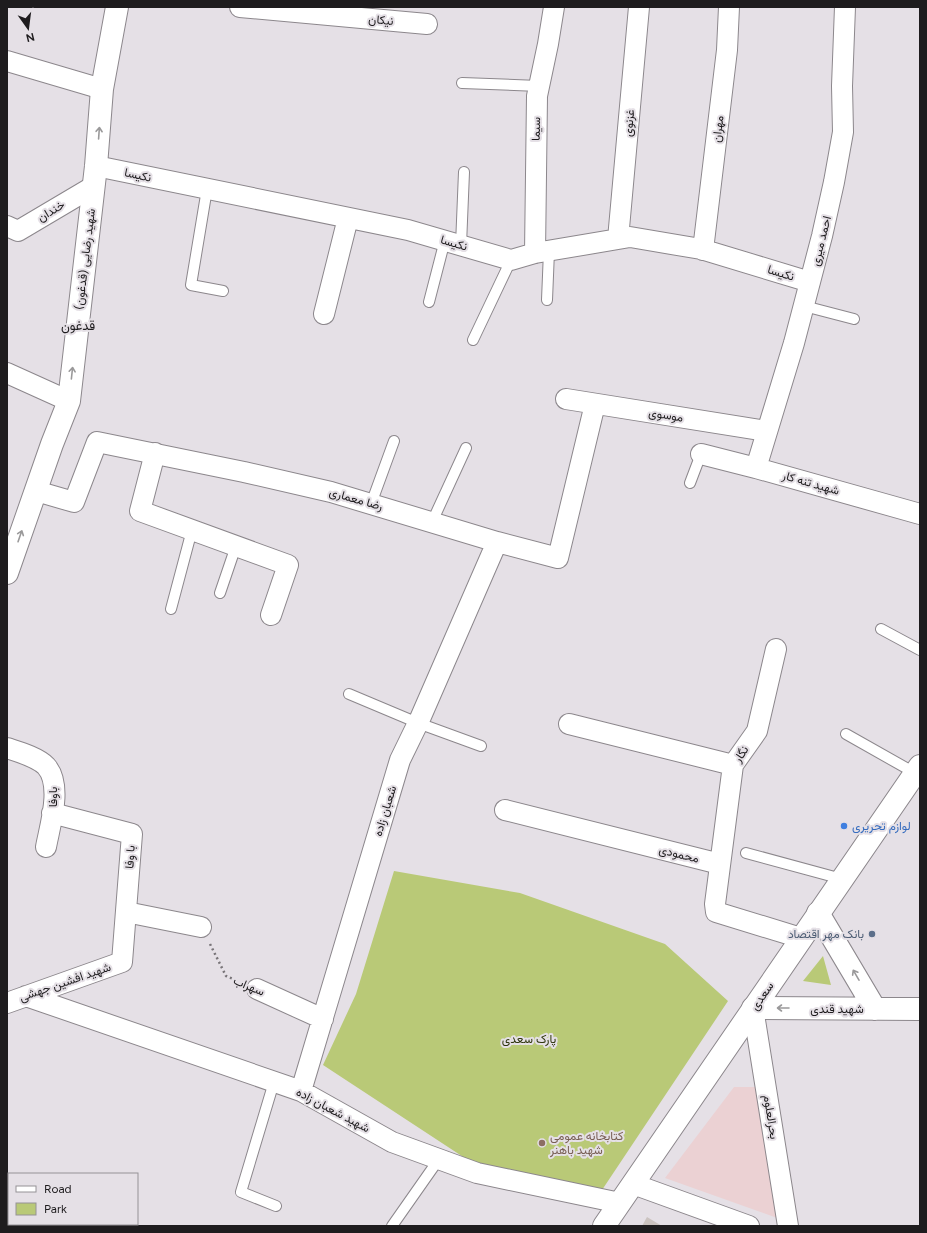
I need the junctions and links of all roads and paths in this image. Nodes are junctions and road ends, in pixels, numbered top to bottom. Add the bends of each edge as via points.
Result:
1 (117, 7) edge
2 (240, 7) edge
3 (554, 7) edge
4 (639, 7) edge
5 (729, 7) edge
6 (845, 7) edge
7 (427, 24) dead end
8 (7, 61) edge
9 (462, 83) dead end
10 (539, 86) junction
11 (102, 89) junction
12 (464, 172) dead end
13 (95, 176) junction
14 (207, 189) junction
15 (348, 218) junction
16 (7, 226) edge
17 (618, 239) junction
18 (453, 242) junction
19 (703, 250) junction
20 (542, 252) junction
21 (511, 260) junction
22 (810, 282) junction
23 (223, 290) dead end
24 (547, 300) dead end
25 (429, 302) dead end
26 (804, 306) junction
27 (324, 314) dead end
28 (854, 319) dead end
29 (473, 340) dead end
30 (7, 373) edge
31 (566, 399) dead end
32 (69, 400) junction
33 (595, 404) junction
34 (767, 431) junction
35 (394, 441) dead end
36 (466, 448) dead end
37 (155, 453) junction
38 (701, 454) joint
39 (756, 468) junction
40 (690, 483) dead end
41 (36, 491) junction
42 (371, 504) junction
43 (920, 514) edge
44 (432, 522) junction
45 (192, 530) junction
46 (497, 542) junction
47 (236, 546) junction
48 (7, 573) edge
49 (220, 593) dead end
50 (171, 609) dead end
51 (272, 615) dead end
52 (881, 629) dead end
53 (776, 649) dead end
54 (920, 650) edge
55 (349, 694) dead end
56 (418, 723) junction
57 (569, 724) dead end
58 (846, 734) dead end
59 (481, 746) dead end
60 (7, 748) edge
61 (733, 765) junction
62 (918, 769) edge
63 (505, 810) dead end
64 (52, 813) junction
65 (46, 847) dead end
66 (746, 853) dead end
67 (720, 864) junction
68 (842, 879) junction
69 (126, 912) junction
70 (818, 914) junction
71 (201, 927) joint
72 (801, 938) junction
73 (122, 962) joint
74 (257, 989) joint
75 (26, 996) junction
76 (7, 1002) edge
77 (753, 1008) junction
78 (875, 1009) junction
79 (920, 1009) edge
80 (323, 1019) junction
81 (274, 1082) junction
82 (301, 1091) junction
83 (439, 1159) junction
84 (633, 1184) junction
85 (620, 1203) junction
86 (276, 1206) dead end
87 (718, 1221) edge
88 (392, 1226) edge
89 (604, 1226) edge
90 (749, 1226) edge
91 (788, 1226) edge

1 - 11 street, (قدغون) شهید رضایی
2 - 7 street, نیکان
3 - 10 street, سیما
4 - 17 street, غزنوی
5 - 19 street, مهران via 728,50
6 - 22 street, احمد میری via 843,132
8 - 11 street
9 - 10 lane
10 - 20 street, سیما via 537,96
13 -> 11 street, (قدغون) شهید رضایی
12 - 18 lane
13 - 14 street, نکیسا
13 - 16 street, خندان via 18,231
32 -> 13 street, (قدغون) شهید رضایی
14 - 15 street, نکیسا
14 - 23 lane via 191,285
15 - 18 street, نکیسا
15 - 27 street
17 - 19 street, نکیسا via 630,237
17 - 20 street, نکیسا
18 - 21 street, نکیسا
18 - 25 lane
19 - 22 street, نکیسا
20 - 21 street, نکیسا
20 - 24 lane
21 - 29 lane
22 - 26 street, احمد میری
26 - 28 lane
26 - 34 street, احمد میری
30 - 32 street
31 - 33 street, موسوی
32 - 41 street, (قدغون) شهید رضایی
33 - 34 street, موسوی
33 - 46 street, رضا معماری via 558,558
34 - 39 street, احمد میری
35 - 42 lane
36 - 44 lane
37 - 41 street, رضا معماری via 97,442 74,502
37 - 42 street, رضا معماری via 331,492
37 - 45 street via 140,511
38 - 39 street, شهید تنه کار
38 - 40 lane
39 - 43 street, شهید تنه کار
48 -> 41 street, (قدغون) شهید رضایی
42 - 44 street, رضا معماری
44 - 46 street, رضا معماری
45 - 47 street
45 - 50 lane
46 - 56 street, شعبان زاده
47 - 49 lane
47 - 51 street via 288,565
52 - 54 lane
53 - 61 street, نگار via 757,731
55 - 56 lane
56 - 59 lane
56 - 80 street, شعبان زاده via 400,760
57 - 61 street
58 - 62 lane
60 - 64 street, باوفا via 27,754 46,766 52,778 55,796
61 - 67 street, نگار
62 - 68 street, سعدی
63 - 67 street, محمودی
64 - 65 street, باوفا
64 - 69 street, با وفا via 132,834
66 - 68 lane
67 - 72 street via 716,912
68 - 70 street, سعدی
69 - 71 street
69 - 73 street, با وفا
70 - 72 street, سعدی
78 -> 70 street
71 - 74 path, سهراب via 226,976
72 - 77 street, سعدی
73 - 75 street, شهید افشین جهشی
74 - 80 street, سهراب
75 - 76 street, شهید افشین جهشی
75 - 81 street, شهید شعبان زاده
78 -> 77 street, شهید قندی
77 - 84 street, سعدی
77 - 91 street, بحرالعلوم
78 - 79 street, شهید قندی
80 - 82 street, شعبان زاده
81 - 82 street, شهید شعبان زاده
81 - 86 lane via 240,1192
82 - 83 street, شهید شعبان زاده via 392,1142
83 - 85 street, شهید شعبان زاده via 477,1173
83 - 88 lane
84 - 85 street, سعدی
84 - 87 street
85 - 89 street, سعدی
87 - 90 street

